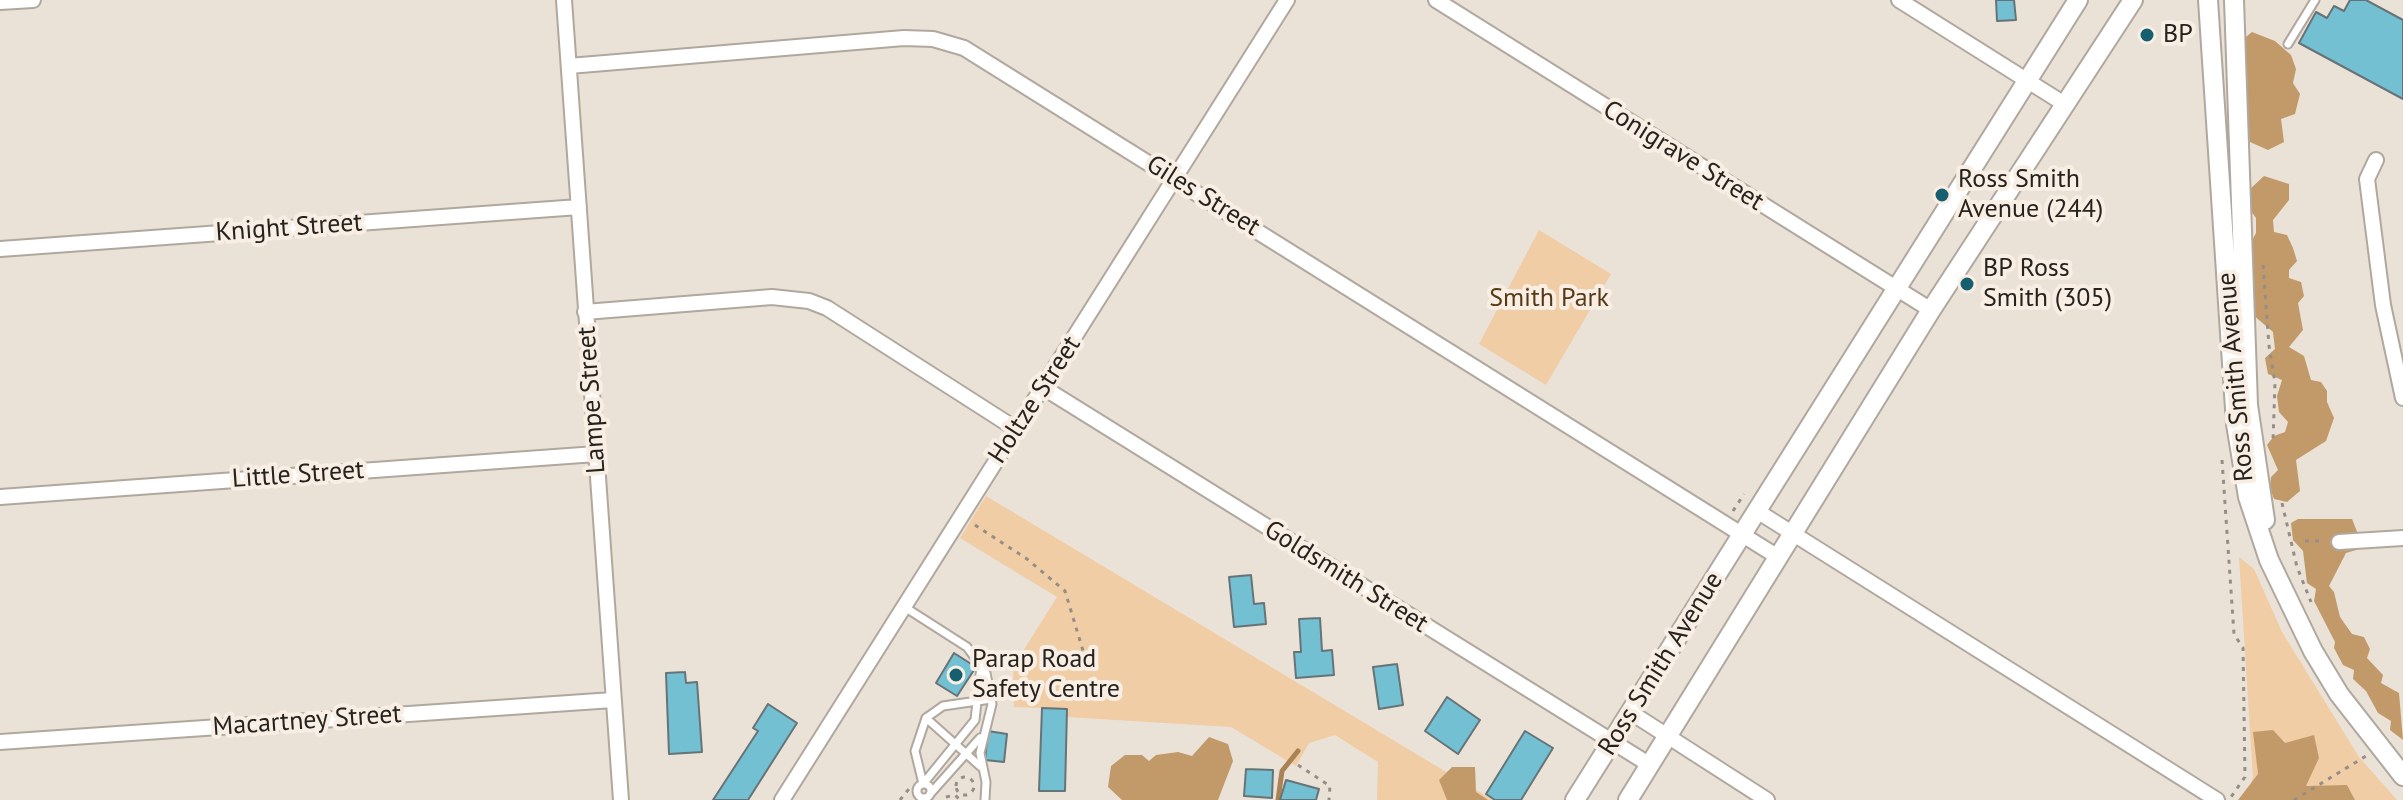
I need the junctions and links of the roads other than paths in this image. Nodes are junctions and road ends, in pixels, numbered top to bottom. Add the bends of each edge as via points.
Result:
1 (33, 0) edge
2 (564, 0) edge
3 (1287, 0) edge
4 (1436, 0) edge
5 (1899, 0) edge
6 (2078, 0) edge
7 (2133, 0) edge
8 (2208, 0) edge
9 (2234, 0) edge
10 (2315, 0) edge
11 (0, 2) edge
12 (2288, 44) dead end
13 (569, 66) junction
14 (2027, 81) junction
15 (2066, 105) junction
16 (2376, 160) dead end
17 (1175, 178) junction
18 (2242, 180) junction
19 (2220, 182) junction
20 (579, 207) junction
21 (0, 249) edge
22 (1897, 290) junction
23 (1931, 310) junction
24 (585, 312) junction
25 (1044, 388) junction
26 (2403, 398) edge
27 (1016, 429) junction
28 (596, 454) junction
29 (0, 497) edge
30 (1757, 511) junction
31 (1792, 534) junction
32 (1742, 535) junction
33 (2403, 538) edge
34 (2339, 542) dead end
35 (1778, 557) junction
36 (903, 606) junction
37 (2293, 610) junction
38 (981, 666) junction
39 (979, 699) junction
40 (991, 699) junction
41 (613, 700) junction
42 (1630, 712) junction
43 (926, 718) junction
44 (985, 729) junction
45 (1668, 737) junction
46 (0, 742) edge
47 (1611, 743) junction
48 (956, 744) junction
49 (967, 753) junction
50 (957, 764) junction
51 (1650, 765) junction
52 (982, 768) junction
53 (2403, 776) edge
54 (921, 786) junction
55 (927, 798) edge
56 (621, 800) edge
57 (782, 800) edge
58 (908, 800) edge
59 (985, 800) edge
60 (1575, 800) edge
61 (1628, 800) edge
62 (1767, 800) edge
63 (2217, 800) edge

1 - 11 street
2 - 13 street, Lampe Street
3 - 17 street, Holtze Street
4 - 22 street, Conigrave Street
5 - 14 street
6 - 14 street, Ross Smith Avenue
7 - 15 street, Ross Smith Avenue
8 - 19 street, Ross Smith Avenue
9 - 18 street, Ross Smith Avenue
10 - 12 lane
13 - 17 street, Giles Street via 933,39 983,58
13 - 20 street, Lampe Street
14 - 15 street
14 - 22 street, Ross Smith Avenue
15 - 23 street, Ross Smith Avenue
16 - 26 street via 2367,179 2383,305
17 - 25 street, Holtze Street
17 - 32 street, Giles Street
18 - 19 street
18 - 37 street, Ross Smith Avenue via 2250,417 2270,540
19 - 37 street, Ross Smith Avenue via 2239,454 2256,524
20 - 21 street, Knight Street
20 - 24 street, Lampe Street
22 - 23 street, Conigrave Street
22 - 30 street, Ross Smith Avenue
23 - 31 street, Ross Smith Avenue
24 - 27 street via 772,297 809,301
24 - 28 street, Lampe Street
25 - 27 street, Holtze Street
25 - 47 street, Goldsmith Street
27 - 36 street, Holtze Street
28 - 29 street, Little Street
28 - 41 street, Lampe Street
30 - 31 street
30 - 32 street, Ross Smith Avenue
31 - 35 street, Ross Smith Avenue
31 - 63 street
32 - 35 street, Giles Street
32 - 42 street, Ross Smith Avenue
33 - 34 street
35 - 45 street, Ross Smith Avenue
36 - 38 lane via 967,647
36 - 57 street, Holtze Street
37 - 53 street via 2339,694
38 - 39 lane
38 - 40 lane
39 - 40 lane
39 - 43 lane via 943,706
39 - 48 lane via 975,720
40 - 44 lane
41 - 46 street, Macartney Street
41 - 56 street, Lampe Street
42 - 45 street
42 - 47 street, Ross Smith Avenue
43 - 48 lane
43 - 54 lane via 915,751
44 - 49 lane
44 - 52 lane
45 - 51 street, Ross Smith Avenue
45 - 62 street
47 - 51 street, Goldsmith Street
47 - 60 street, Ross Smith Avenue
48 - 49 lane
48 - 54 lane
49 - 50 lane
49 - 52 lane
50 - 52 lane
50 - 55 lane
51 - 61 street, Ross Smith Avenue
52 - 59 lane
54 - 55 lane via 929,786
54 - 58 lane

